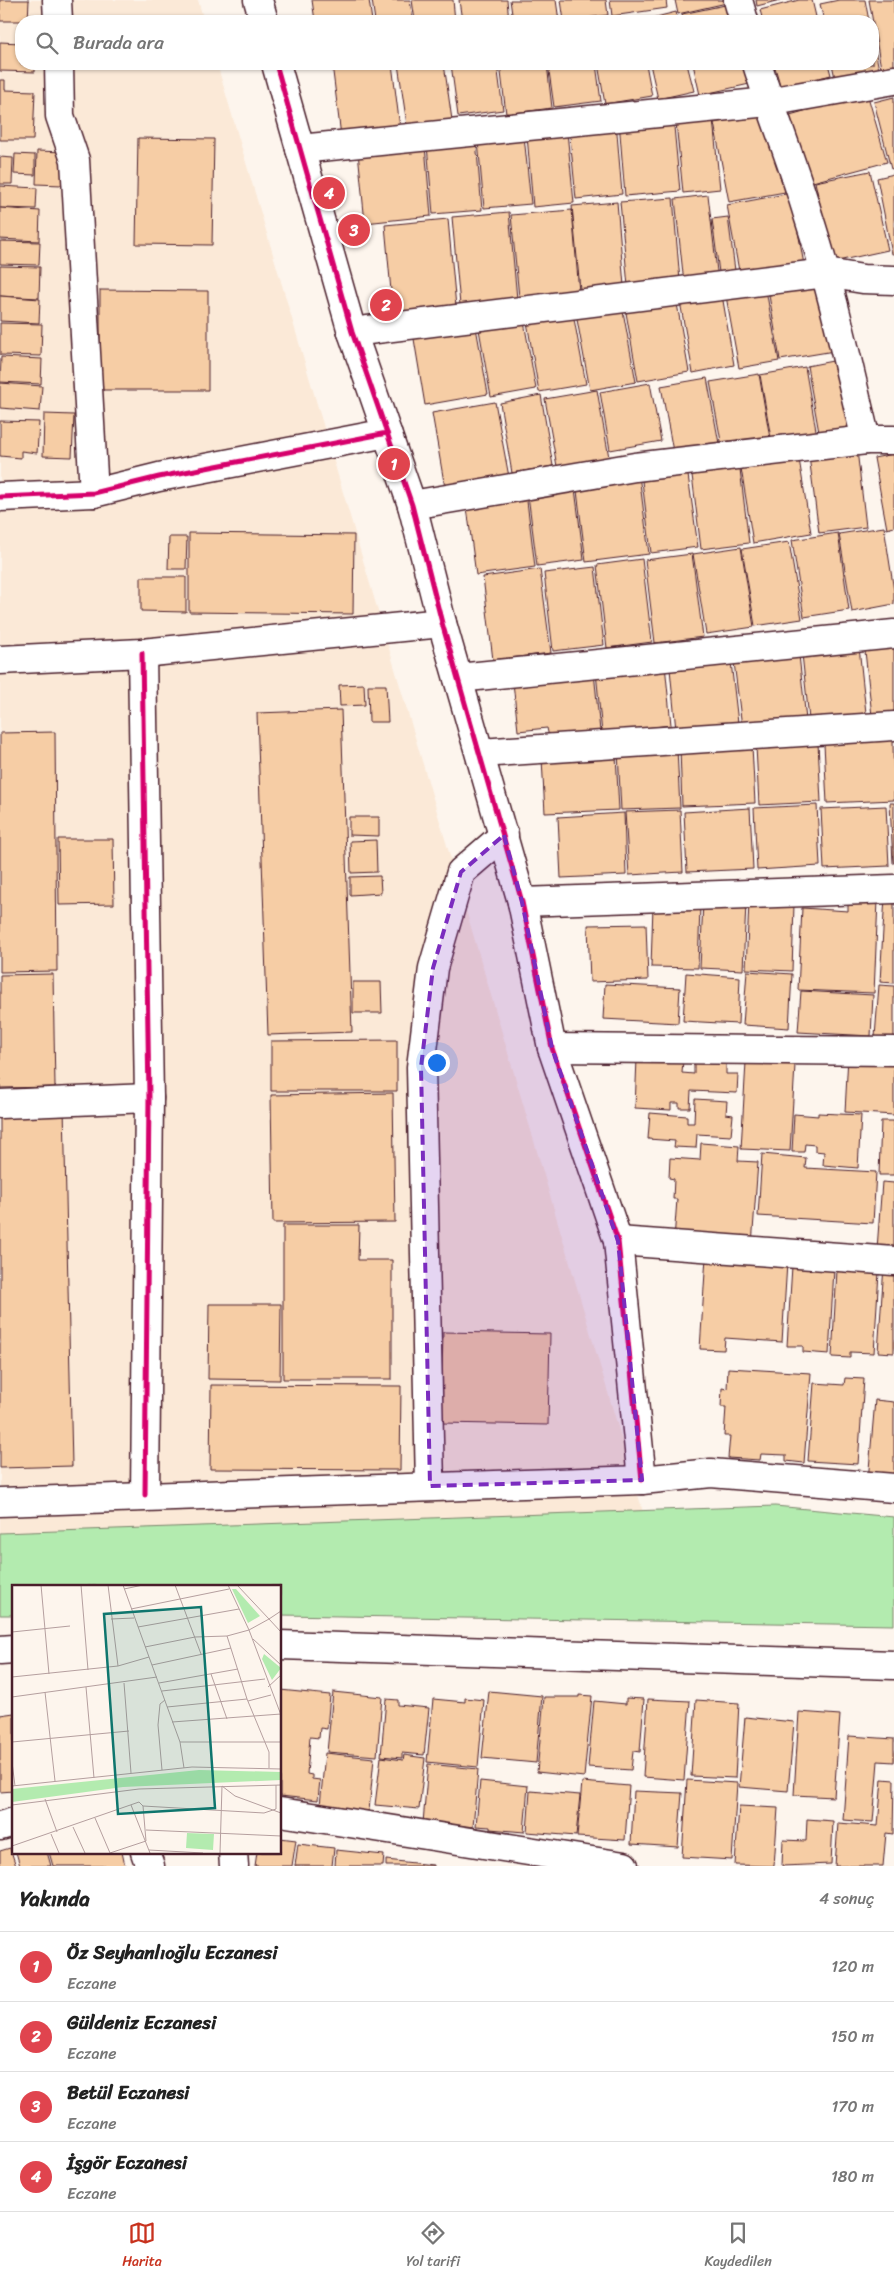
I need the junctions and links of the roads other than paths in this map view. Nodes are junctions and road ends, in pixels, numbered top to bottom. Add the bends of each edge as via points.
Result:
1 (57, 0) edge
2 (258, 0) edge
3 (738, 0) edge
4 (58, 15) edge
5 (262, 15) edge
6 (742, 15) edge
7 (59, 70) edge
8 (278, 70) edge
9 (759, 70) edge
10 (894, 80) edge
11 (768, 102) junction
12 (300, 149) junction
13 (826, 273) junction
14 (894, 280) edge
15 (352, 332) junction
16 (387, 433) junction
17 (866, 440) junction
18 (894, 440) edge
19 (94, 493) junction
20 (0, 497) edge
21 (412, 505) junction
22 (442, 623) junction
23 (894, 634) edge
24 (142, 653) junction
25 (0, 660) edge
26 (458, 678) junction
27 (894, 726) edge
28 (480, 753) junction
29 (504, 835) junction
30 (894, 888) edge
31 (522, 902) junction
32 (552, 1048) junction
33 (894, 1051) edge
34 (149, 1098) junction
35 (0, 1104) edge
36 (618, 1241) junction
37 (894, 1262) edge
38 (642, 1480) junction
39 (430, 1486) junction
40 (894, 1488) edge
41 (145, 1495) junction
42 (0, 1502) edge
43 (281, 1644) edge
44 (894, 1666) edge
45 (281, 1812) edge
46 (146, 1854) edge
47 (150, 1866) edge
48 (624, 1866) edge

1 - 4 street
2 - 5 street
3 - 6 street
7 - 19 street via 60,116 75,160
8 - 12 street
9 - 11 street
10 - 11 street
11 - 12 street
11 - 13 street
12 - 15 street
13 - 14 street
13 - 15 street
13 - 17 street
15 - 16 street
16 - 19 street via 158,477
16 - 21 street
17 - 18 street
17 - 21 street via 635,467
19 - 20 street
21 - 22 street
22 - 24 street
22 - 26 street
23 - 26 street
24 - 25 street
24 - 34 street
26 - 28 street
27 - 28 street
28 - 29 street
29 - 31 street
29 - 39 street via 461,872 432,968 421,1067
30 - 31 street
31 - 32 street
32 - 33 street
32 - 36 street
34 - 35 street
34 - 41 street
36 - 37 street
36 - 38 street
38 - 39 street
38 - 40 street via 711,1473
39 - 41 street
41 - 42 street
43 - 44 street
45 - 48 street
46 - 47 street

